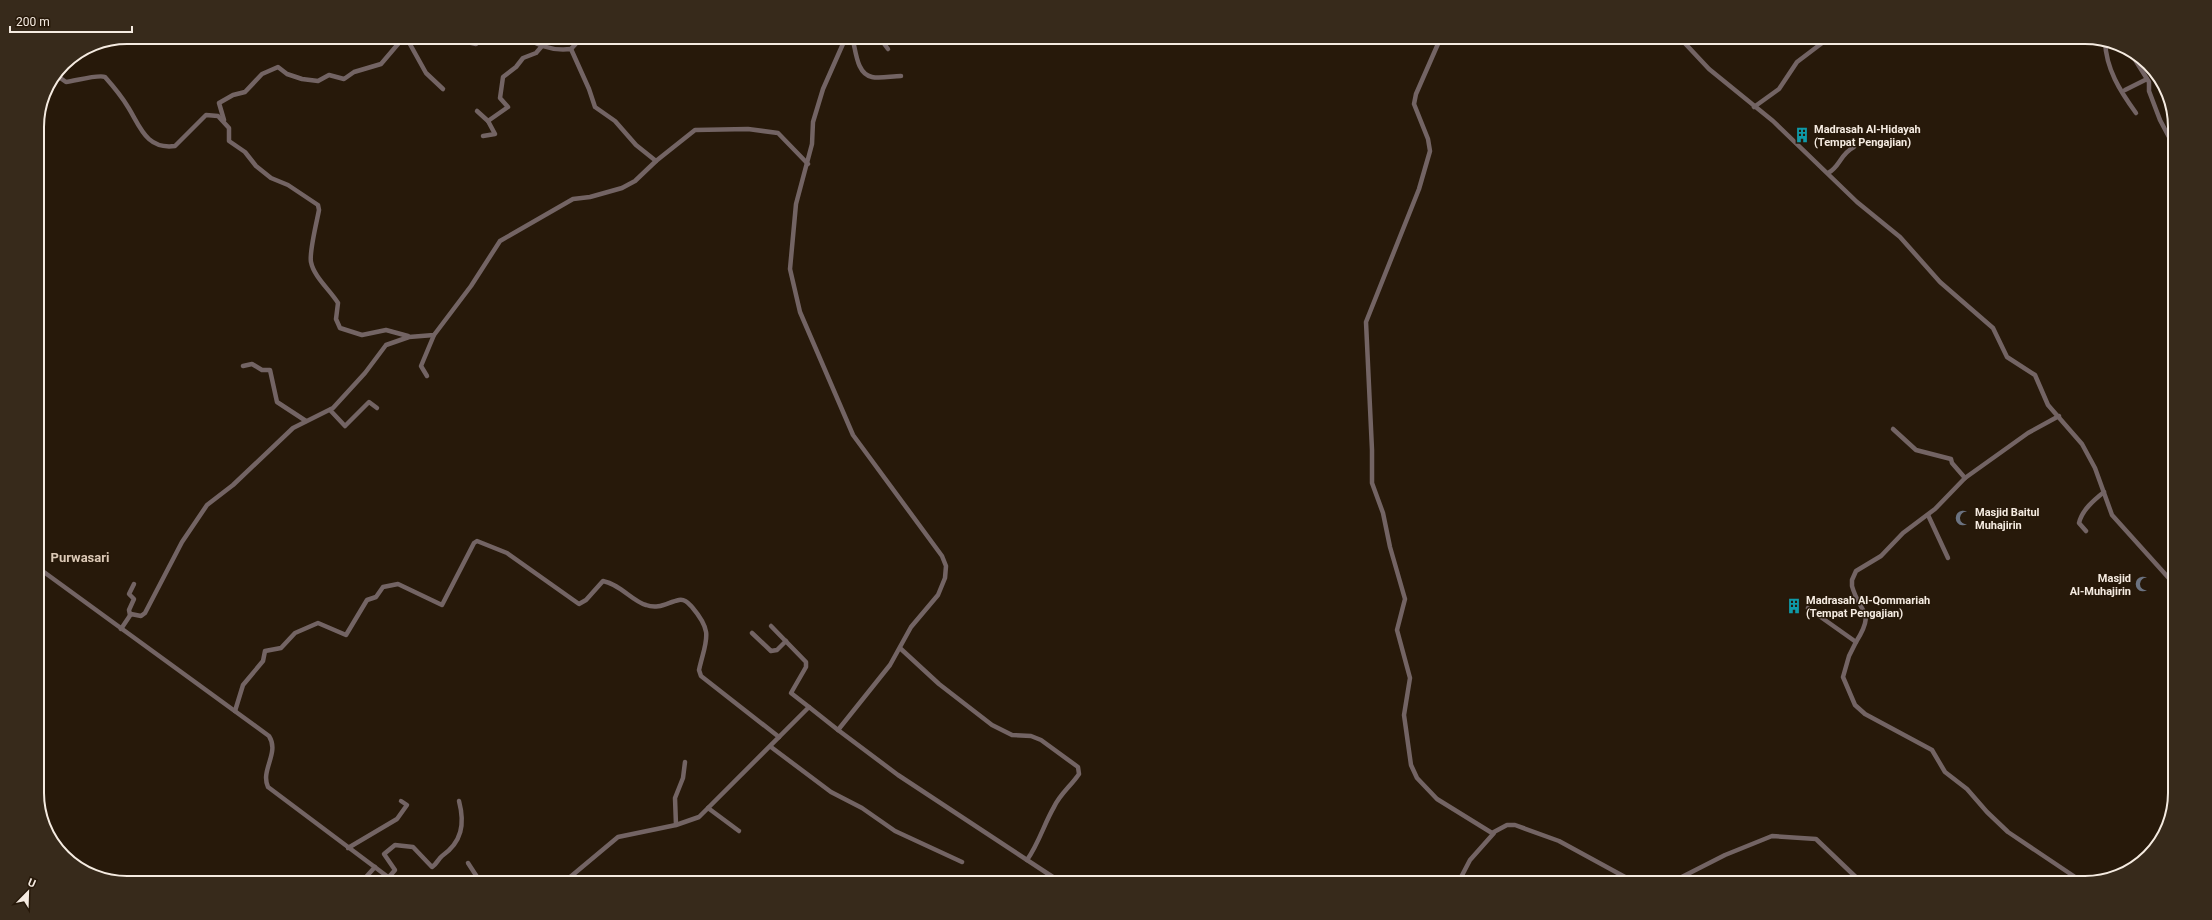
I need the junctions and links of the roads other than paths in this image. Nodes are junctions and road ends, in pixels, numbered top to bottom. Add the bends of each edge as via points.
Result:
1 (399, 44) edge
2 (409, 44) edge
3 (538, 44) edge
4 (576, 44) edge
5 (843, 44) edge
6 (854, 44) edge
7 (884, 44) edge
8 (1438, 44) edge
9 (1686, 44) edge
10 (1820, 44) edge
11 (542, 46) junction
12 (2105, 47) edge
13 (571, 49) junction
14 (888, 49) dead end
15 (2137, 62) edge
16 (901, 76) dead end
17 (60, 78) edge
18 (2147, 79) junction
19 (443, 89) dead end
20 (2125, 90) dead end
21 (1754, 107) junction
22 (477, 111) dead end
23 (2136, 114) dead end
24 (488, 121) junction
25 (224, 122) junction
26 (2168, 135) edge
27 (483, 136) dead end
28 (1854, 146) dead end
29 (656, 161) junction
30 (808, 164) junction
31 (1828, 173) junction
32 (434, 335) junction
33 (410, 336) junction
34 (243, 366) dead end
35 (427, 376) dead end
36 (377, 408) dead end
37 (330, 410) junction
38 (2059, 416) junction
39 (306, 421) junction
40 (1893, 429) dead end
41 (1965, 478) junction
42 (2104, 492) junction
43 (1928, 515) junction
44 (2086, 531) dead end
45 (1948, 558) dead end
46 (44, 572) edge
47 (2168, 577) edge
48 (134, 584) dead end
49 (1808, 608) dead end
50 (130, 615) junction
51 (771, 626) dead end
52 (121, 629) junction
53 (752, 632) dead end
54 (786, 641) junction
55 (1856, 642) junction
56 (900, 649) junction
57 (809, 707) junction
58 (235, 711) junction
59 (838, 730) junction
60 (779, 737) junction
61 (771, 747) junction
62 (685, 762) dead end
63 (401, 801) dead end
64 (459, 801) dead end
65 (708, 808) junction
66 (676, 825) junction
67 (739, 831) dead end
68 (1494, 833) junction
69 (348, 848) junction
70 (1027, 860) junction
71 (962, 862) dead end
72 (468, 863) dead end
73 (375, 867) junction
74 (366, 876) edge
75 (388, 876) edge
76 (390, 876) edge
77 (476, 876) edge
78 (571, 876) edge
79 (1051, 876) edge
80 (1462, 876) edge
81 (1623, 876) edge
82 (1684, 876) edge
83 (1855, 876) edge
84 (2074, 876) edge

1 - 25 street via 381,64 354,72 344,79 329,75 318,81 302,79 287,74 278,67 262,74 245,92 219,103
2 - 19 street via 426,73
3 - 11 street
4 - 13 street
5 - 30 street via 817,108
6 - 16 street via 860,68 866,74 872,78
7 - 14 street
8 - 68 street via 1414,104 1430,151 1414,202 1366,322 1372,483 1405,594 1397,630 1410,678 1404,715 1413,772 1437,799
9 - 21 street via 1709,69
10 - 21 street via 1796,62 1779,89
11 - 13 street via 553,50
11 - 24 street via 536,53 523,58 503,77 500,99 508,104 508,107
12 - 23 street via 2113,76
13 - 29 street via 595,107 615,121 636,145
15 - 18 street
17 - 25 street via 66,82 99,75 105,77 128,106 140,130 159,145 176,145 206,115 215,115
18 - 20 street
18 - 26 street via 2160,120
21 - 31 street via 1773,121
22 - 24 street
24 - 27 street via 495,134
25 - 33 street via 229,128 229,141 245,152 258,168 318,205 311,262 339,305 336,319 340,328 362,335 386,330
28 - 31 street via 1843,154 1834,169
29 - 30 street via 695,130 748,129 778,133
29 - 32 street via 635,181 622,188 596,196 573,199 500,241 471,286
30 - 56 street via 796,204 790,255 790,269 800,312 853,435 942,556 946,566 942,587 912,627
31 - 38 street via 1857,202 1900,237 1940,282 1994,328 2007,357 2035,375 2044,398
32 - 33 street
32 - 35 street via 421,366
33 - 37 street via 386,345 365,373
34 - 39 street via 252,364 262,370 271,371 277,402
36 - 37 street via 369,402 345,426
37 - 39 street
38 - 41 street via 2028,433
38 - 42 street via 2082,444
39 - 50 street via 293,428 252,468 207,504 182,542 145,613 141,616 133,613
40 - 41 street via 1916,450 1952,459 1952,463
41 - 43 street
42 - 44 street via 2080,517 2078,522
42 - 47 street via 2112,515
43 - 45 street
43 - 55 street via 1903,533 1881,556 1856,571 1852,586 1867,618 1866,625
46 - 52 street
48 - 50 street via 129,594 134,599
49 - 55 street
50 - 52 street
51 - 54 street
52 - 58 street
53 - 54 street via 771,651
54 - 57 street via 807,664 791,693
55 - 84 street via 1843,677 1855,705 1865,714 1932,750 1945,772 1967,789 2008,832
56 - 59 street
56 - 70 street via 939,684 992,725 1012,735 1031,736 1041,740 1078,767 1079,774 1060,795 1035,849
57 - 59 street
57 - 60 street
58 - 60 street via 243,685 263,662 265,651 281,648 295,633 318,623 346,635 367,600 376,596 383,587 398,584 442,605 477,541 505,551 579,604 604,581 647,606 662,606 679,600 686,602 703,621 706,629 700,675
58 - 69 street via 272,741 272,758 266,775 268,787
59 - 70 street via 898,775
60 - 61 street
61 - 65 street
61 - 71 street via 831,792 862,808 895,831
62 - 66 street via 683,778 675,798
63 - 69 street via 407,805 398,818
64 - 76 street via 463,816 462,826 449,852 432,867 413,848 395,845 384,854 395,870
65 - 66 street via 698,817
65 - 67 street
66 - 78 street via 618,837
68 - 80 street via 1470,860
68 - 81 street via 1507,825 1515,825 1559,841
69 - 73 street
70 - 79 street
72 - 77 street
73 - 74 street
73 - 75 street
82 - 83 street via 1725,855 1772,836 1816,839

